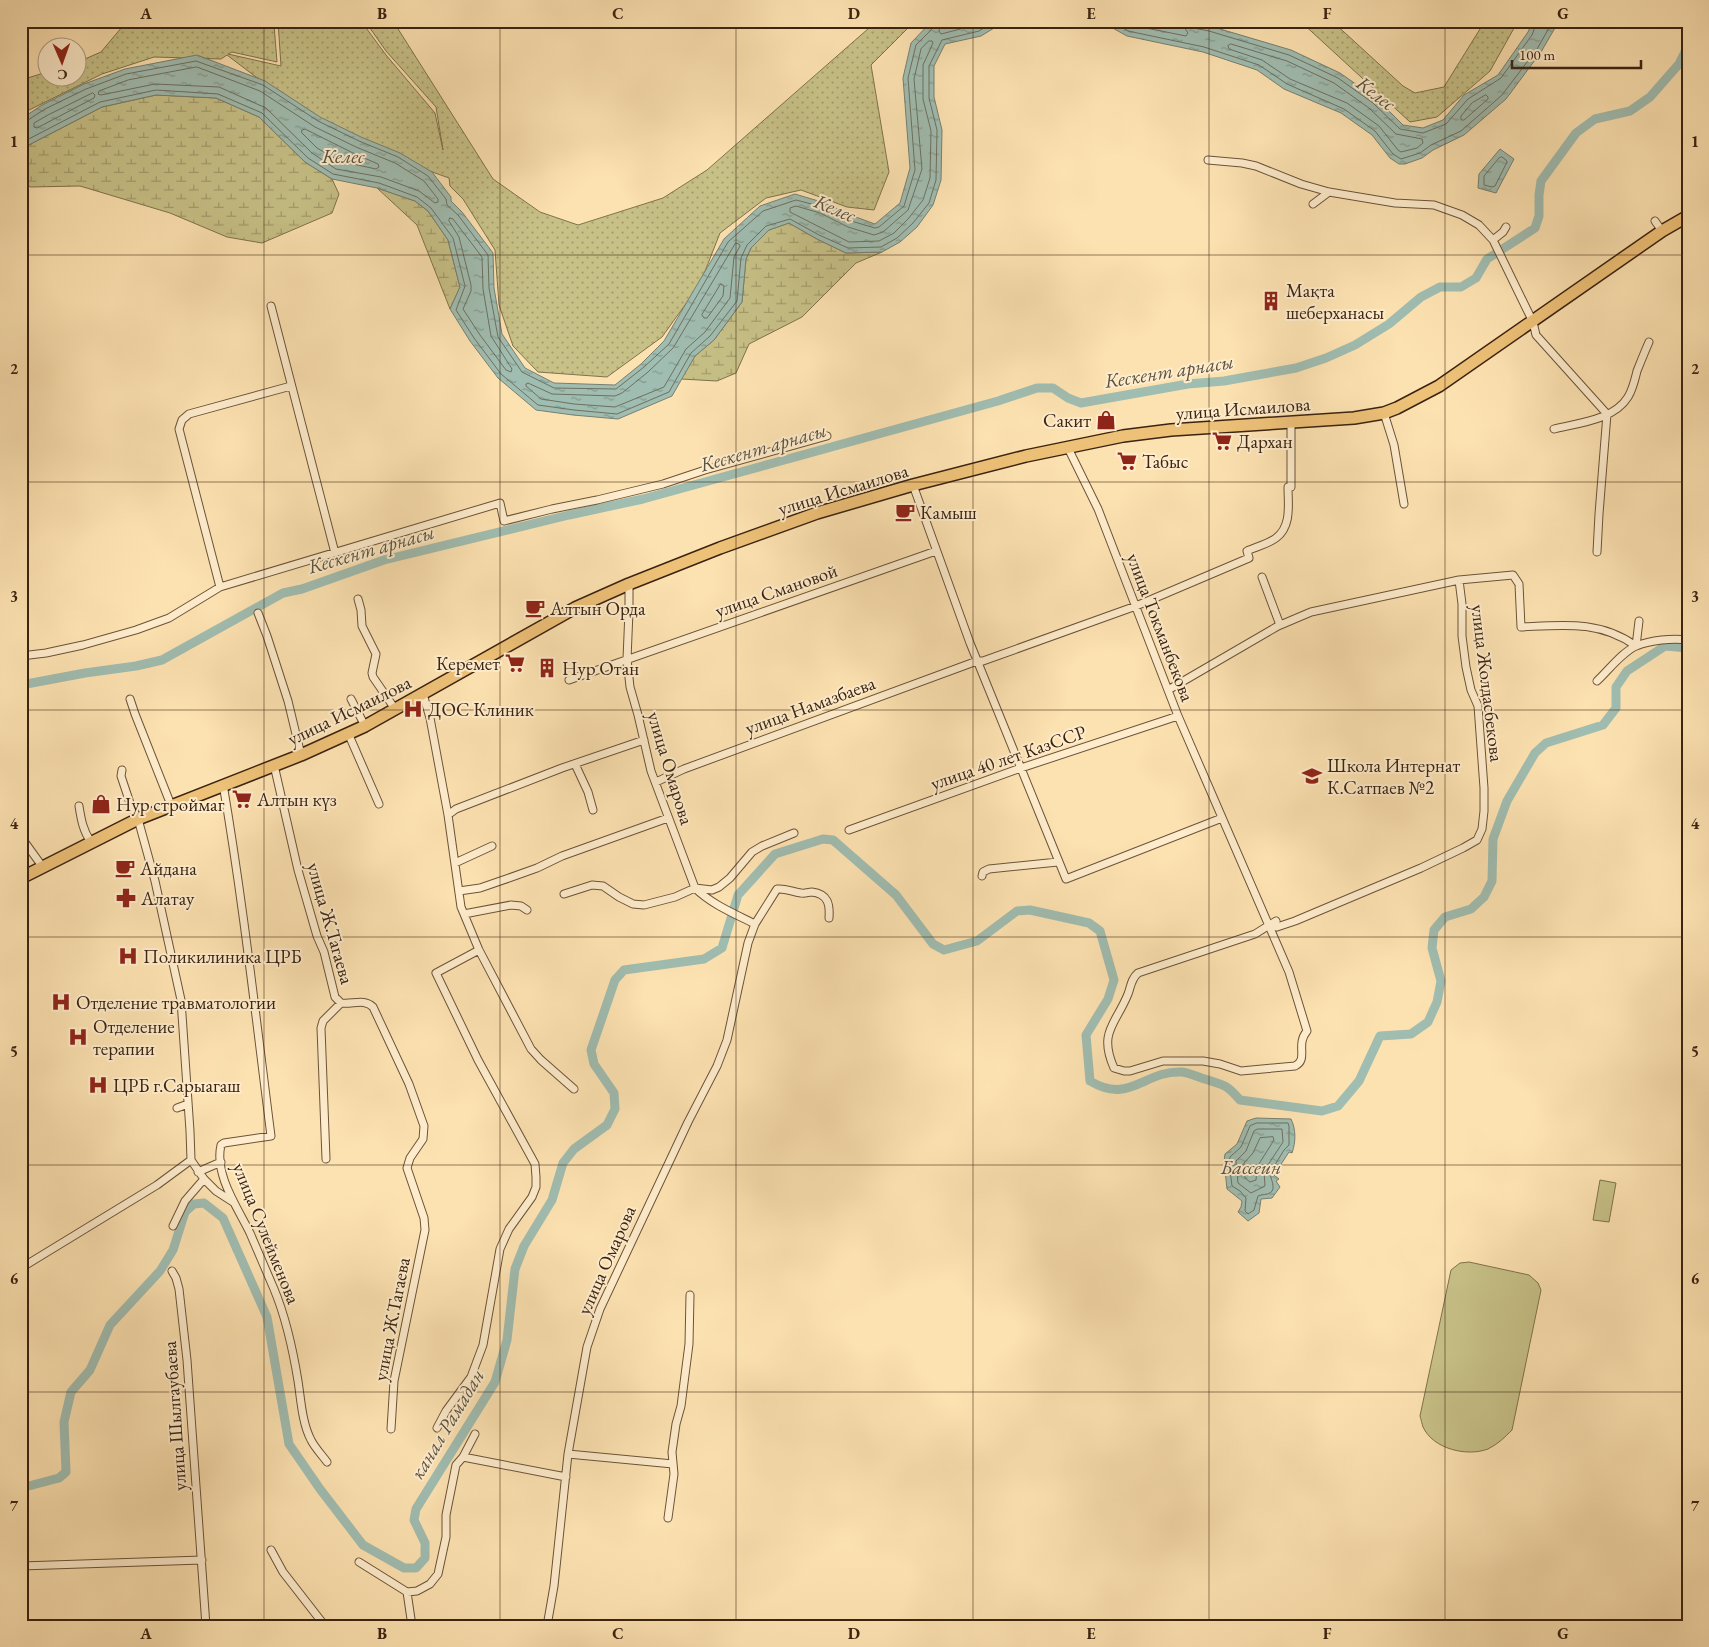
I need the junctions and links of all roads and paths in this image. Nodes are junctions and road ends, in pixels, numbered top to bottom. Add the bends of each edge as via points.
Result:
1 (1208, 160) dead end
2 (1329, 192) junction
3 (1313, 204) dead end
4 (1688, 216) edge
5 (1655, 221) dead end
6 (1506, 227) dead end
7 (1662, 231) junction
8 (1493, 240) junction
9 (270, 306) dead end
10 (1533, 322) junction
11 (1649, 342) dead end
12 (291, 386) junction
13 (1384, 413) junction
14 (1607, 414) junction
15 (1291, 422) junction
16 (1554, 429) dead end
17 (827, 436) dead end
18 (1068, 448) junction
19 (912, 485) junction
20 (1404, 504) dead end
21 (936, 551) junction
22 (1597, 552) dead end
23 (335, 553) junction
24 (1262, 577) dead end
25 (1459, 580) junction
26 (629, 584) junction
27 (220, 587) junction
28 (358, 600) dead end
29 (1136, 606) junction
30 (258, 613) dead end
31 (1639, 621) dead end
32 (1280, 626) junction
33 (1688, 640) edge
34 (1636, 646) junction
35 (21, 656) edge
36 (627, 659) junction
37 (977, 661) junction
38 (569, 680) dead end
39 (1597, 681) dead end
40 (1168, 690) junction
41 (424, 694) junction
42 (130, 699) dead end
43 (351, 699) dead end
44 (395, 709) junction
45 (1178, 716) junction
46 (365, 726) junction
47 (348, 734) junction
48 (644, 740) junction
49 (301, 755) junction
50 (575, 764) junction
51 (274, 765) junction
52 (1021, 768) junction
53 (122, 770) dead end
54 (656, 782) junction
55 (223, 784) junction
56 (379, 804) dead end
57 (171, 805) junction
58 (79, 806) dead end
59 (593, 810) dead end
60 (448, 815) junction
61 (668, 818) junction
62 (1222, 818) junction
63 (138, 819) junction
64 (1483, 820) joint
65 (849, 830) dead end
66 (794, 833) dead end
67 (21, 837) edge
68 (91, 842) junction
69 (492, 846) dead end
70 (1058, 862) junction
71 (455, 863) junction
72 (42, 866) junction
73 (982, 876) dead end
74 (21, 878) edge
75 (696, 888) junction
76 (459, 892) junction
77 (564, 894) dead end
78 (526, 910) dead end
79 (464, 914) junction
80 (829, 918) dead end
81 (1272, 923) junction
82 (755, 924) junction
83 (479, 950) junction
84 (340, 1003) junction
85 (574, 1089) dead end
86 (188, 1104) junction
87 (177, 1108) dead end
88 (326, 1159) dead end
89 (191, 1160) junction
90 (221, 1162) junction
91 (198, 1172) junction
92 (204, 1179) junction
93 (233, 1202) junction
94 (173, 1226) dead end
95 (21, 1268) edge
96 (172, 1271) dead end
97 (690, 1295) dead end
98 (391, 1428) dead end
99 (437, 1428) dead end
100 (475, 1434) dead end
101 (568, 1454) junction
102 (463, 1457) junction
103 (327, 1462) dead end
104 (673, 1464) junction
105 (566, 1477) junction
106 (668, 1518) dead end
107 (271, 1550) dead end
108 (202, 1560) junction
109 (360, 1562) dead end
110 (21, 1566) edge
111 (407, 1592) junction
112 (206, 1626) edge
113 (325, 1626) edge
114 (412, 1626) edge
115 (548, 1626) edge

1 - 2 street via 1256,166
2 - 3 street
2 - 8 street via 1442,207 1479,225
4 - 7 main road, улица Исмаилова
5 - 7 street
6 - 8 street
7 - 10 main road, улица Исмаилова
8 - 10 street
9 - 12 street
10 - 13 main road, улица Исмаилова via 1439,386
10 - 14 street via 1536,335
11 - 14 street via 1628,397
12 - 23 street
12 - 27 street via 189,414 180,422
13 - 15 main road, улица Исмаилова
13 - 20 street via 1394,445
14 - 16 street
14 - 22 street
15 - 18 main road, улица Исмаилова via 1171,430
15 - 29 street, улица Намазбаева via 1291,487 1288,487 1288,520 1284,529 1275,538 1247,551 1249,558
17 - 23 street via 663,484 504,521 500,503
18 - 19 main road, улица Исмаилова
18 - 29 street, улица Токманбекова via 1098,509
19 - 21 street
19 - 26 main road, улица Исмаилова via 817,513
21 - 36 street, улица Смановой
21 - 37 street
23 - 27 street
24 - 32 street
25 - 32 street, улица Жолдасбекова via 1311,612
25 - 34 street, улица Жолдасбекова via 1513,575 1518,584 1521,627 1588,626 1624,637
25 - 64 street, улица Жолдасбекова via 1466,668 1478,706
26 - 36 street, улица Омарова
26 - 41 main road, улица Исмаилова via 575,608
27 - 35 street via 169,618 145,627 83,645
28 - 44 street via 362,626 376,654 373,677
29 - 37 street, улица Намазбаева
29 - 40 street, улица Токманбекова
30 - 49 street via 288,702
31 - 34 street
32 - 40 street, улица Жолдасбекова
33 - 34 street via 1667,639
34 - 39 street
36 - 38 street, улица Смановой
36 - 48 street, улица Омарова via 630,687
37 - 52 street
37 - 54 street, улица Намазбаева
40 - 45 street, улица Токманбекова
41 - 44 main road, улица Исмаилова
41 - 60 street
42 - 57 street
43 - 46 street
44 - 46 main road, улица Исмаилова
45 - 52 street, улица 40 лет КазССР
45 - 62 street, улица Токманбекова
46 - 47 main road, улица Исмаилова
47 - 49 main road, улица Исмаилова
47 - 56 street
48 - 50 street
48 - 54 street, улица Омарова
49 - 51 main road, улица Исмаилова
50 - 59 street
50 - 60 street via 456,809
51 - 55 main road, улица Исмаилова
51 - 84 street, улица Ж.Тагаева via 298,870 335,997
52 - 65 street, улица 40 лет КазССР
52 - 70 street
53 - 63 street via 121,776
54 - 61 street, улица Омарова
55 - 57 main road, улица Исмаилова
55 - 90 street, улица Сулейменова via 271,1136 224,1143 220,1149
57 - 63 main road, улица Исмаилова
58 - 68 street via 86,835
60 - 71 street
61 - 75 street, улица Омарова
61 - 76 street via 509,878
62 - 70 street via 1066,879
62 - 81 street, улица Токманбекова
63 - 68 main road, улица Исмаилова
63 - 86 street via 155,881 180,1000
64 - 81 street, улица Токманбекова via 1476,840 1463,848 1295,921 1277,927
66 - 75 street via 752,852 719,887 712,890
67 - 72 street
68 - 72 main road, улица Исмаилова
69 - 71 street
70 - 73 street via 989,869
71 - 76 street
72 - 74 main road, улица Исмаилова
75 - 77 street via 644,905 633,904 603,886 592,885
75 - 82 street
76 - 79 street
78 - 79 street via 511,905
79 - 83 street
80 - 82 street, улица Омарова via 830,904 822,895 778,889
81 - 81 street, улица Токманбекова via 1307,1031 1302,1039 1300,1063 1241,1071 1220,1064 1185,1061 1163,1061 1130,1071 1114,1068 1108,1037 1111,1023 1134,976 1255,934
82 - 101 street, улица Омарова via 748,943 728,1040 600,1309 581,1374
83 - 85 street via 531,1048
83 - 99 street via 436,973 478,1060 535,1164 536,1187 500,1249 483,1346 471,1377
84 - 88 street via 323,1021 321,1028
84 - 98 street, улица Ж.Тагаева via 364,1002 373,1007 409,1084 424,1126 423,1140 407,1168 425,1230 394,1381
86 - 87 street
86 - 89 street
89 - 91 street
89 - 95 street via 157,1185
90 - 91 street
90 - 93 street, улица Сулейменова
91 - 92 street
92 - 93 street
92 - 94 street via 185,1201
93 - 103 street, улица Сулейменова via 275,1291 289,1335 305,1423 311,1440
96 - 108 street, улица Шылгаубаева via 179,1289 187,1360
97 - 104 street via 689,1344 672,1452
100 - 102 street
101 - 104 street
101 - 105 street, улица Омарова
102 - 105 street
102 - 111 street via 456,1465 450,1493 438,1574 430,1584
104 - 106 street
105 - 115 street, улица Омарова
107 - 113 street via 283,1572
108 - 110 street
108 - 112 street, улица Шылгаубаева
109 - 111 street
111 - 114 street

